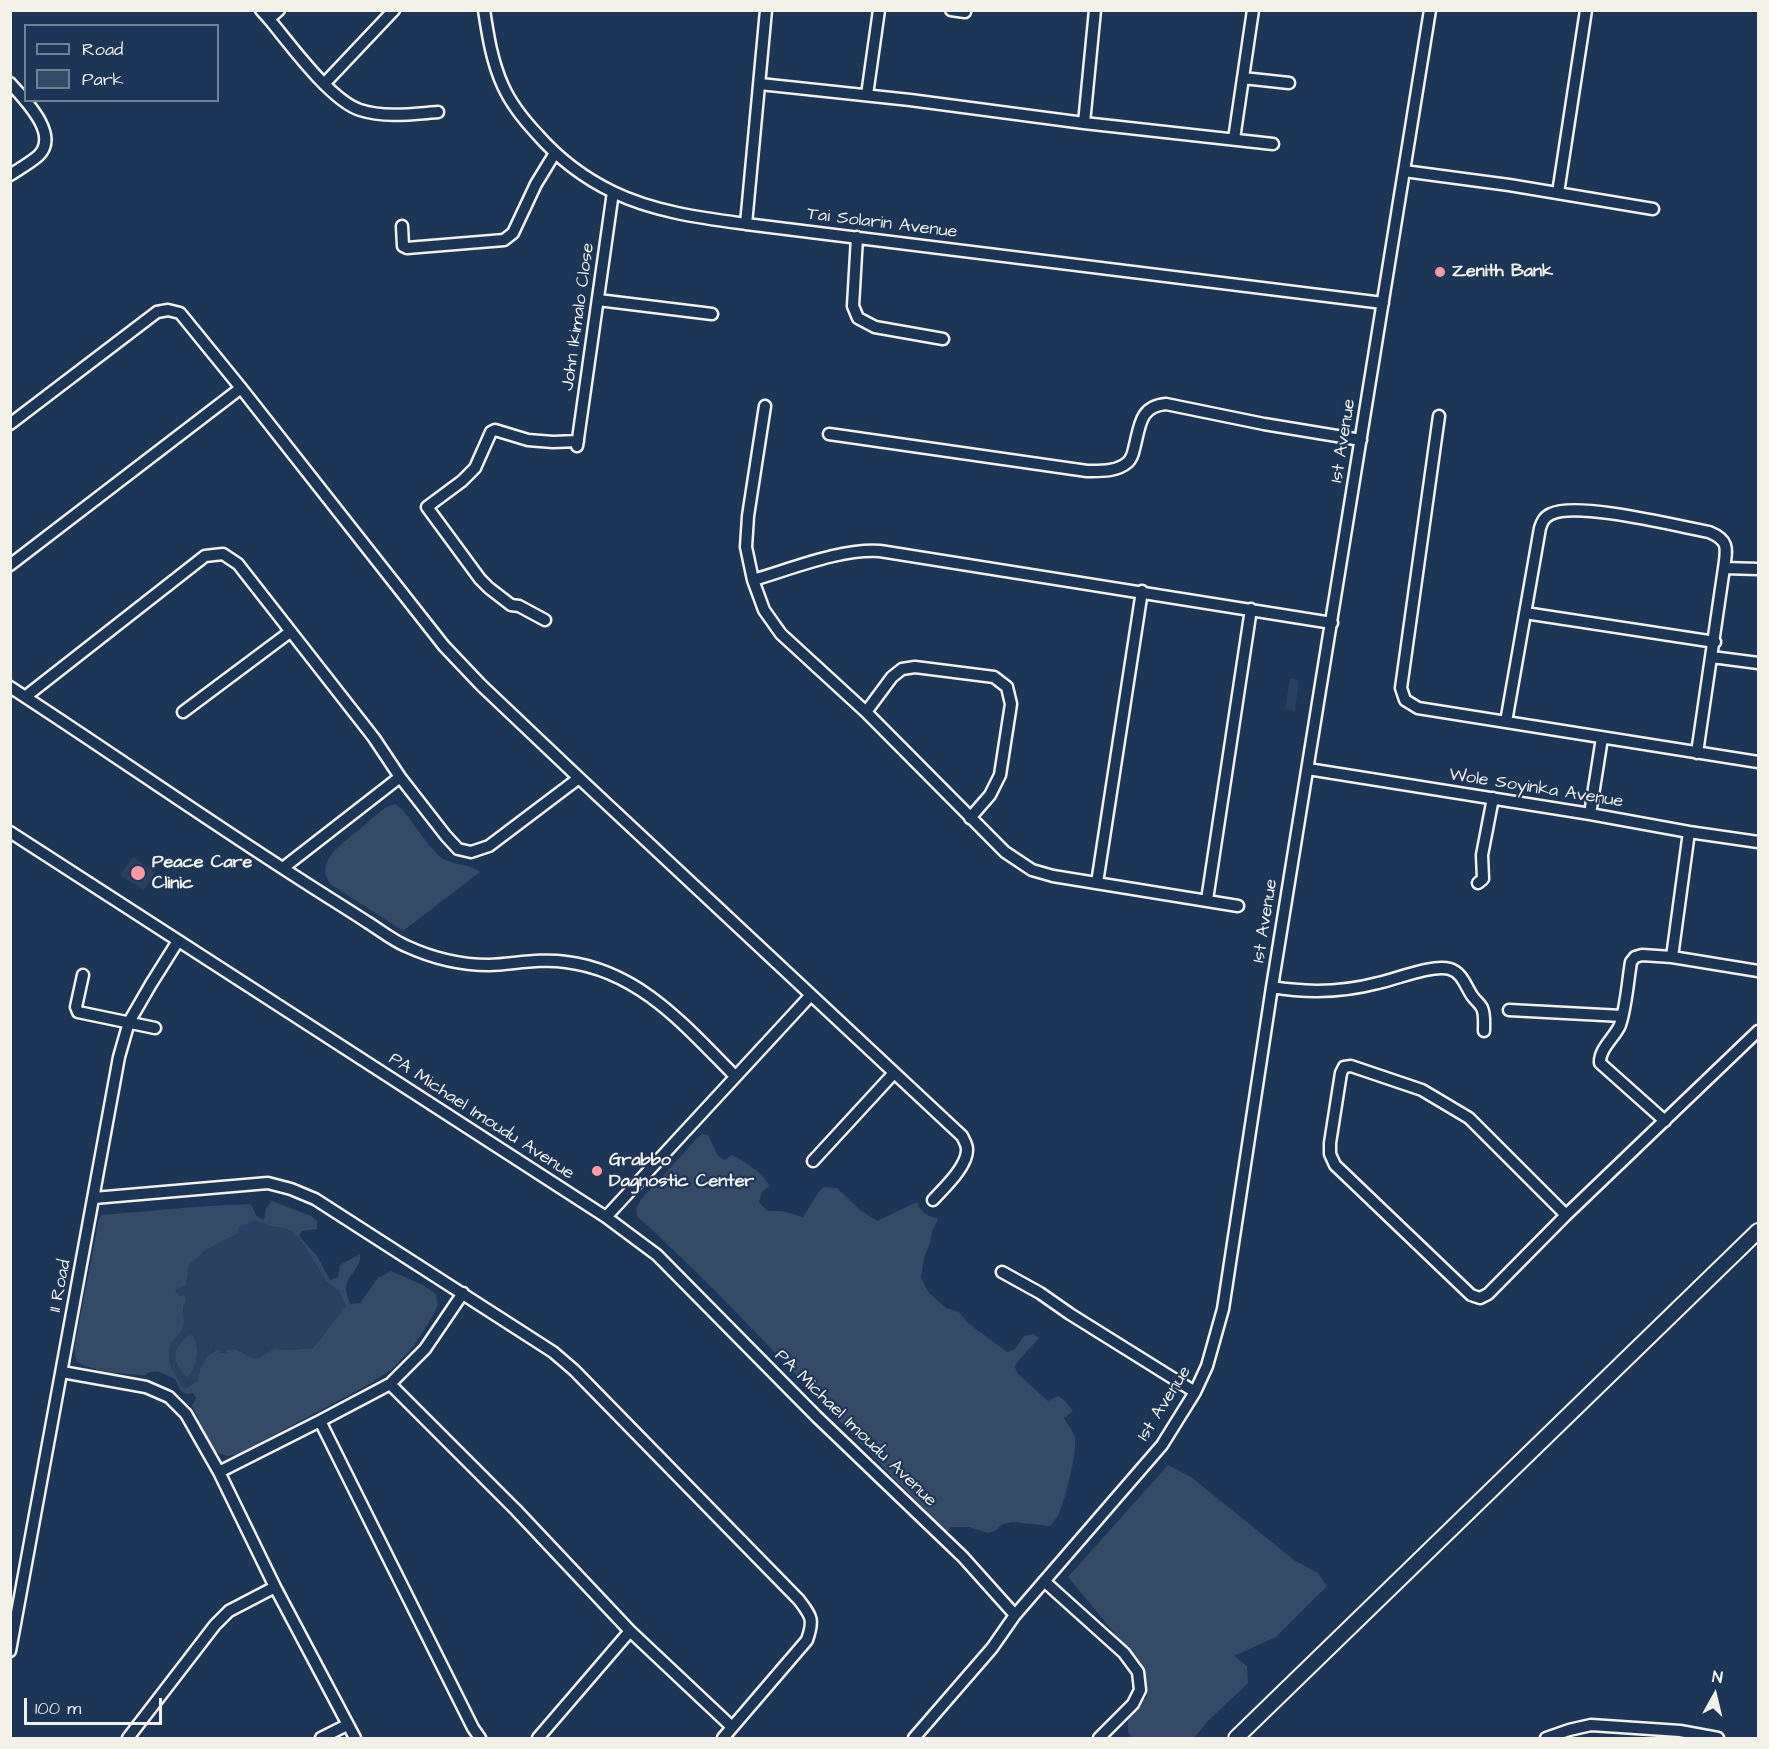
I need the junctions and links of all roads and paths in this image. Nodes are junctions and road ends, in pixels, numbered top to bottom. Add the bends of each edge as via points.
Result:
1 (279, 10) edge
2 (394, 10) edge
3 (484, 10) edge
4 (766, 10) edge
5 (879, 10) edge
6 (951, 10) edge
7 (1095, 10) edge
8 (1253, 10) edge
9 (1430, 10) edge
10 (1586, 10) edge
11 (965, 12) dead end
12 (265, 15) edge
13 (1243, 78) junction
14 (10, 83) edge
15 (1289, 83) dead end
16 (324, 84) junction
17 (760, 84) junction
18 (867, 95) junction
19 (24, 100) edge
20 (26, 102) edge
21 (438, 112) dead end
22 (1084, 123) junction
23 (1234, 139) junction
24 (1273, 144) dead end
25 (555, 153) junction
26 (1404, 171) junction
27 (10, 175) edge
28 (613, 192) junction
29 (1558, 193) junction
30 (1653, 209) dead end
31 (746, 224) junction
32 (402, 226) dead end
33 (857, 237) junction
34 (598, 300) junction
35 (1383, 303) junction
36 (712, 314) dead end
37 (943, 339) dead end
38 (241, 388) junction
39 (765, 406) dead end
40 (1439, 416) dead end
41 (10, 424) edge
42 (829, 434) dead end
43 (1361, 440) junction
44 (10, 565) edge
45 (1724, 568) junction
46 (1758, 569) edge
47 (753, 580) junction
48 (1142, 591) junction
49 (1251, 609) junction
50 (1526, 613) junction
51 (545, 620) dead end
52 (1332, 623) junction
53 (290, 632) junction
54 (1715, 642) junction
55 (1712, 657) junction
56 (1758, 663) edge
57 (10, 687) edge
58 (25, 697) junction
59 (183, 712) dead end
60 (866, 712) junction
61 (1506, 722) junction
62 (1602, 738) junction
63 (1698, 753) junction
64 (1758, 762) edge
65 (1308, 769) junction
66 (400, 777) junction
67 (579, 778) junction
68 (1493, 798) junction
69 (1590, 814) junction
70 (970, 818) junction
71 (10, 832) edge
72 (1689, 832) junction
73 (1758, 842) edge
74 (283, 868) junction
75 (1097, 883) junction
76 (1478, 883) dead end
77 (1207, 900) junction
78 (1238, 906) dead end
79 (178, 941) junction
80 (1672, 957) junction
81 (1758, 971) edge
82 (83, 975) dead end
83 (1272, 987) junction
84 (811, 995) junction
85 (1509, 1010) dead end
86 (1622, 1016) junction
87 (129, 1022) junction
88 (155, 1028) dead end
89 (1484, 1031) dead end
90 (1758, 1031) edge
91 (894, 1073) junction
92 (735, 1076) junction
93 (1665, 1121) junction
94 (813, 1161) dead end
95 (94, 1198) junction
96 (933, 1200) dead end
97 (1566, 1215) junction
98 (606, 1217) junction
99 (1758, 1231) edge
100 (1002, 1272) dead end
101 (463, 1293) junction
102 (62, 1372) junction
103 (390, 1384) junction
104 (1196, 1392) junction
105 (320, 1422) junction
106 (219, 1472) junction
107 (1044, 1581) junction
108 (275, 1587) junction
109 (1015, 1615) junction
110 (630, 1631) junction
111 (12, 1635) edge
112 (10, 1651) edge
113 (347, 1725) junction
114 (732, 1727) junction
115 (128, 1738) edge
116 (321, 1738) edge
117 (355, 1738) edge
118 (480, 1738) edge
119 (538, 1738) edge
120 (723, 1738) edge
121 (914, 1738) edge
122 (1099, 1738) edge
123 (1236, 1738) edge
124 (1546, 1738) edge
125 (1718, 1738) edge

1 - 12 street
2 - 16 street
3 - 25 street, Tai Solarin Avenue via 491,54 503,87 519,115
4 - 17 street
5 - 18 street
6 - 11 street
7 - 22 street
8 - 13 street
9 - 26 street, 1st Avenue
10 - 29 street
12 - 16 street
13 - 15 street
13 - 23 street
14 - 19 street
16 - 21 street via 359,110 390,115
17 - 18 street
17 - 31 street
18 - 22 street
20 - 27 street via 42,125 44,147 40,155
22 - 23 street
23 - 24 street
25 - 28 street, Tai Solarin Avenue
25 - 32 street via 513,233 504,240 407,248 403,246
26 - 29 street
26 - 35 street, 1st Avenue
28 - 31 street, Tai Solarin Avenue via 651,206
28 - 34 street, John Ikimalo Close
29 - 30 street
31 - 33 street, Tai Solarin Avenue
33 - 35 street, Tai Solarin Avenue
33 - 37 street via 853,306 858,318 875,327
34 - 36 street
34 - 51 street, John Ikimalo Close via 577,444 528,440 495,430 475,468 427,507 489,588 511,605
35 - 43 street, 1st Avenue
38 - 41 street via 180,314 168,310 157,312
38 - 44 street
38 - 67 street via 444,646
39 - 47 street via 748,516 746,547
40 - 61 street via 1401,688 1405,700 1418,708
42 - 43 street via 1102,472 1127,463 1132,457 1143,416 1154,405
43 - 52 street, 1st Avenue
45 - 46 street
45 - 50 street via 1725,542 1709,532 1620,515 1571,509 1553,512 1544,518 1540,528
45 - 54 street
47 - 48 street via 846,553 880,550
47 - 60 street via 764,610 781,634
48 - 49 street
48 - 75 street
49 - 52 street
49 - 77 street
50 - 54 street
50 - 61 street
52 - 65 street, 1st Avenue
53 - 58 street via 238,564 223,554 205,556
53 - 59 street
53 - 66 street
54 - 55 street
55 - 56 street
55 - 63 street
57 - 58 street
58 - 74 street
60 - 70 street
60 - 70 street via 902,669 915,667 994,677 1007,687 1011,704 1000,775 990,795
61 - 62 street
62 - 63 street
62 - 69 street
63 - 64 street
65 - 68 street, Wole Soyinka Avenue
65 - 83 street, 1st Avenue
66 - 67 street via 458,849 471,852 489,846
66 - 74 street
67 - 84 street
68 - 69 street, Wole Soyinka Avenue
68 - 76 street via 1482,855 1483,879
69 - 72 street, Wole Soyinka Avenue
70 - 75 street via 1005,852 1032,870
71 - 79 street, PA Michael Imoudu Avenue
72 - 73 street, Wole Soyinka Avenue
72 - 80 street
74 - 92 street via 402,944 428,956 488,965 565,961 629,982 654,998
75 - 77 street
77 - 78 street
79 - 87 street, 11 Road
79 - 98 street, PA Michael Imoudu Avenue
80 - 81 street
80 - 86 street via 1635,957
82 - 87 street via 78,1012
83 - 89 street via 1314,992 1347,989 1449,969 1457,972 1483,1009
83 - 104 street, 1st Avenue via 1223,1309
84 - 91 street
84 - 92 street
85 - 86 street
86 - 93 street via 1600,1063
87 - 88 street
87 - 95 street, 11 Road
90 - 93 street
91 - 94 street
91 - 96 street via 962,1136 968,1149 955,1175
92 - 98 street
93 - 97 street
95 - 101 street via 268,1183 315,1199
95 - 102 street, 11 Road
97 - 97 street via 1469,1118 1422,1090 1352,1066 1344,1067 1330,1143 1335,1165 1471,1295 1480,1298 1488,1294
98 - 109 street, PA Michael Imoudu Avenue via 657,1255 963,1557
99 - 123 main road
100 - 104 street
101 - 103 street via 425,1349
101 - 114 street via 574,1370 811,1615 807,1640
102 - 106 street via 146,1387 169,1397 186,1414
102 - 111 street, 11 Road
103 - 105 street
103 - 110 street
104 - 107 street, 1st Avenue via 1161,1445
105 - 106 street
105 - 118 street
106 - 108 street
107 - 109 street, 1st Avenue
107 - 122 street via 1124,1653 1138,1671 1140,1690 1133,1704
108 - 113 street
108 - 115 street via 229,1611 215,1624
109 - 121 street, 1st Avenue via 992,1648
110 - 114 street
110 - 119 street
111 - 112 street, 11 Road
113 - 116 street
113 - 117 street
114 - 120 street
124 - 125 street via 1591,1725 1680,1731

